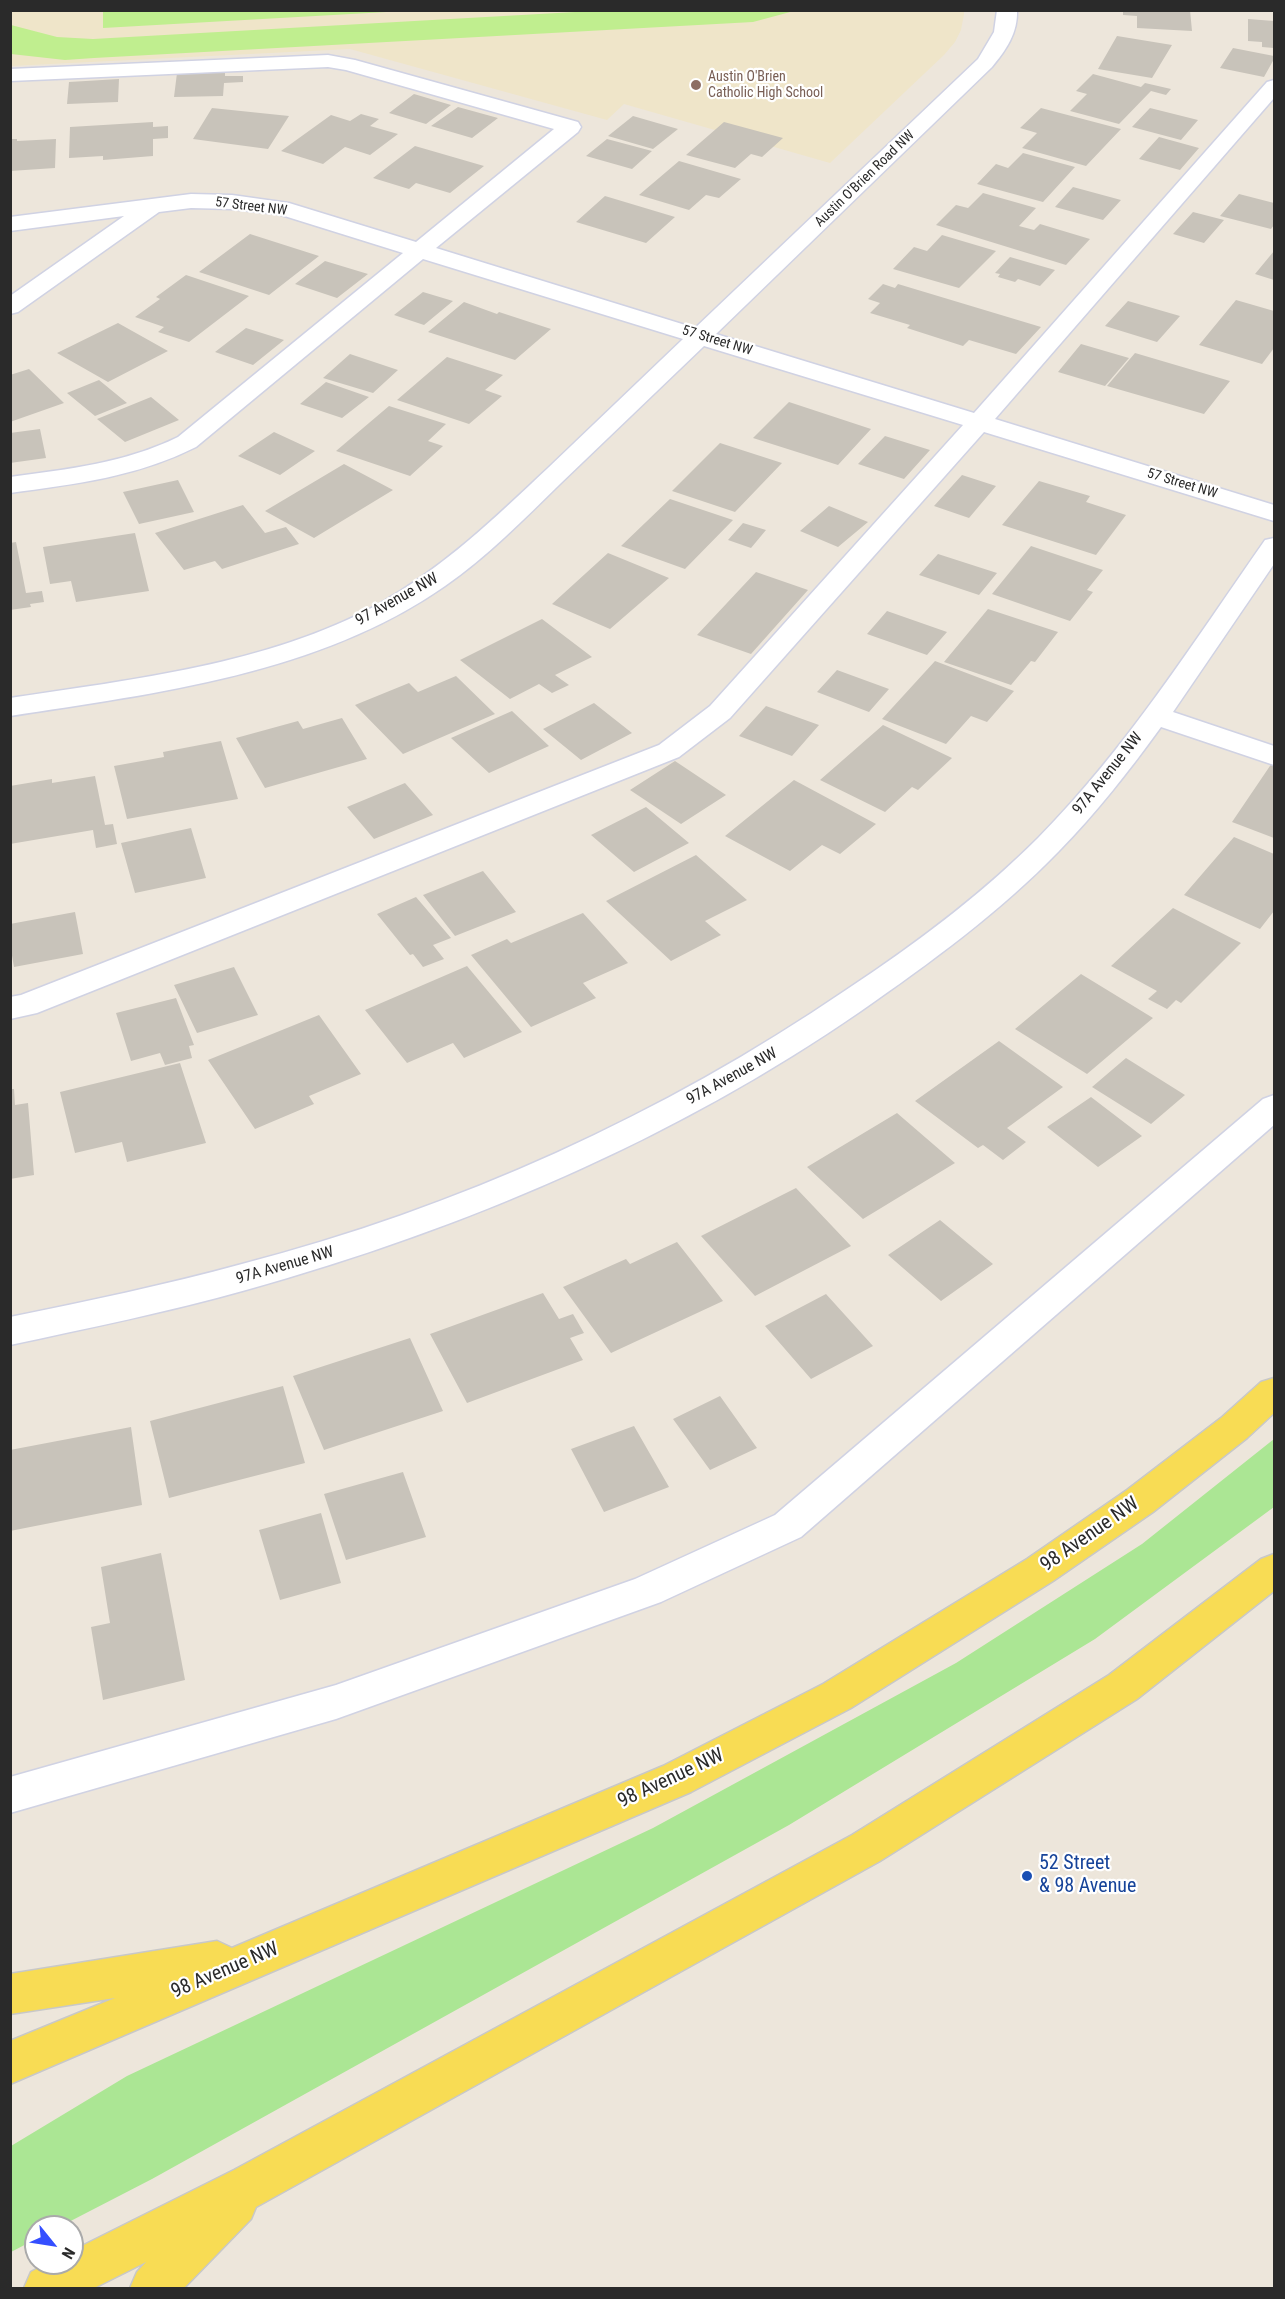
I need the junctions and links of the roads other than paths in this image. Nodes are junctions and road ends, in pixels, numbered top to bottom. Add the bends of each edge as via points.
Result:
1 (1006, 10) edge
2 (10, 75) edge
3 (1275, 86) edge
4 (154, 205) junction
5 (10, 224) edge
6 (421, 250) junction
7 (10, 307) edge
8 (701, 336) junction
9 (979, 422) junction
10 (10, 485) edge
11 (1275, 513) edge
12 (1275, 546) edge
13 (10, 707) edge
14 (1154, 715) junction
15 (1275, 756) edge
16 (10, 1008) edge
17 (1275, 1107) edge
18 (10, 1331) edge
19 (1275, 1392) edge
20 (1275, 1570) edge
21 (10, 1795) edge
22 (266, 1953) junction
23 (10, 1994) edge
24 (10, 2063) edge
25 (250, 2186) junction
26 (47, 2289) edge
27 (153, 2289) edge

1 - 8 street, Austin O'Brien Road NW via 1004,36 985,63
2 - 6 street via 328,61 570,127
3 - 9 street
4 - 5 street, 57 Street NW
4 - 6 street, 57 Street NW via 213,201 282,208
4 - 7 street
6 - 8 street, 57 Street NW
6 - 10 street via 188,442 162,456 99,473
8 - 9 street, 57 Street NW
8 - 13 street, 97 Avenue NW via 476,549 433,582 369,618 298,649 224,670
9 - 11 street, 57 Street NW
9 - 16 street via 720,712 669,751 26,1005
12 - 14 street, 97A Avenue NW
14 - 15 street
14 - 18 street, 97A Avenue NW via 1066,826 1014,878 941,939 845,1010 745,1073 556,1167 313,1259 187,1294
17 - 21 street via 788,1526 648,1591 336,1701
19 - 22 main road, 98 Avenue NW via 1131,1508 1040,1570 837,1696 677,1779
20 - 25 main road via 1123,1686 866,1848
22 - 23 main road
22 - 24 main road, 98 Avenue NW
25 - 26 main road
25 - 27 main road

